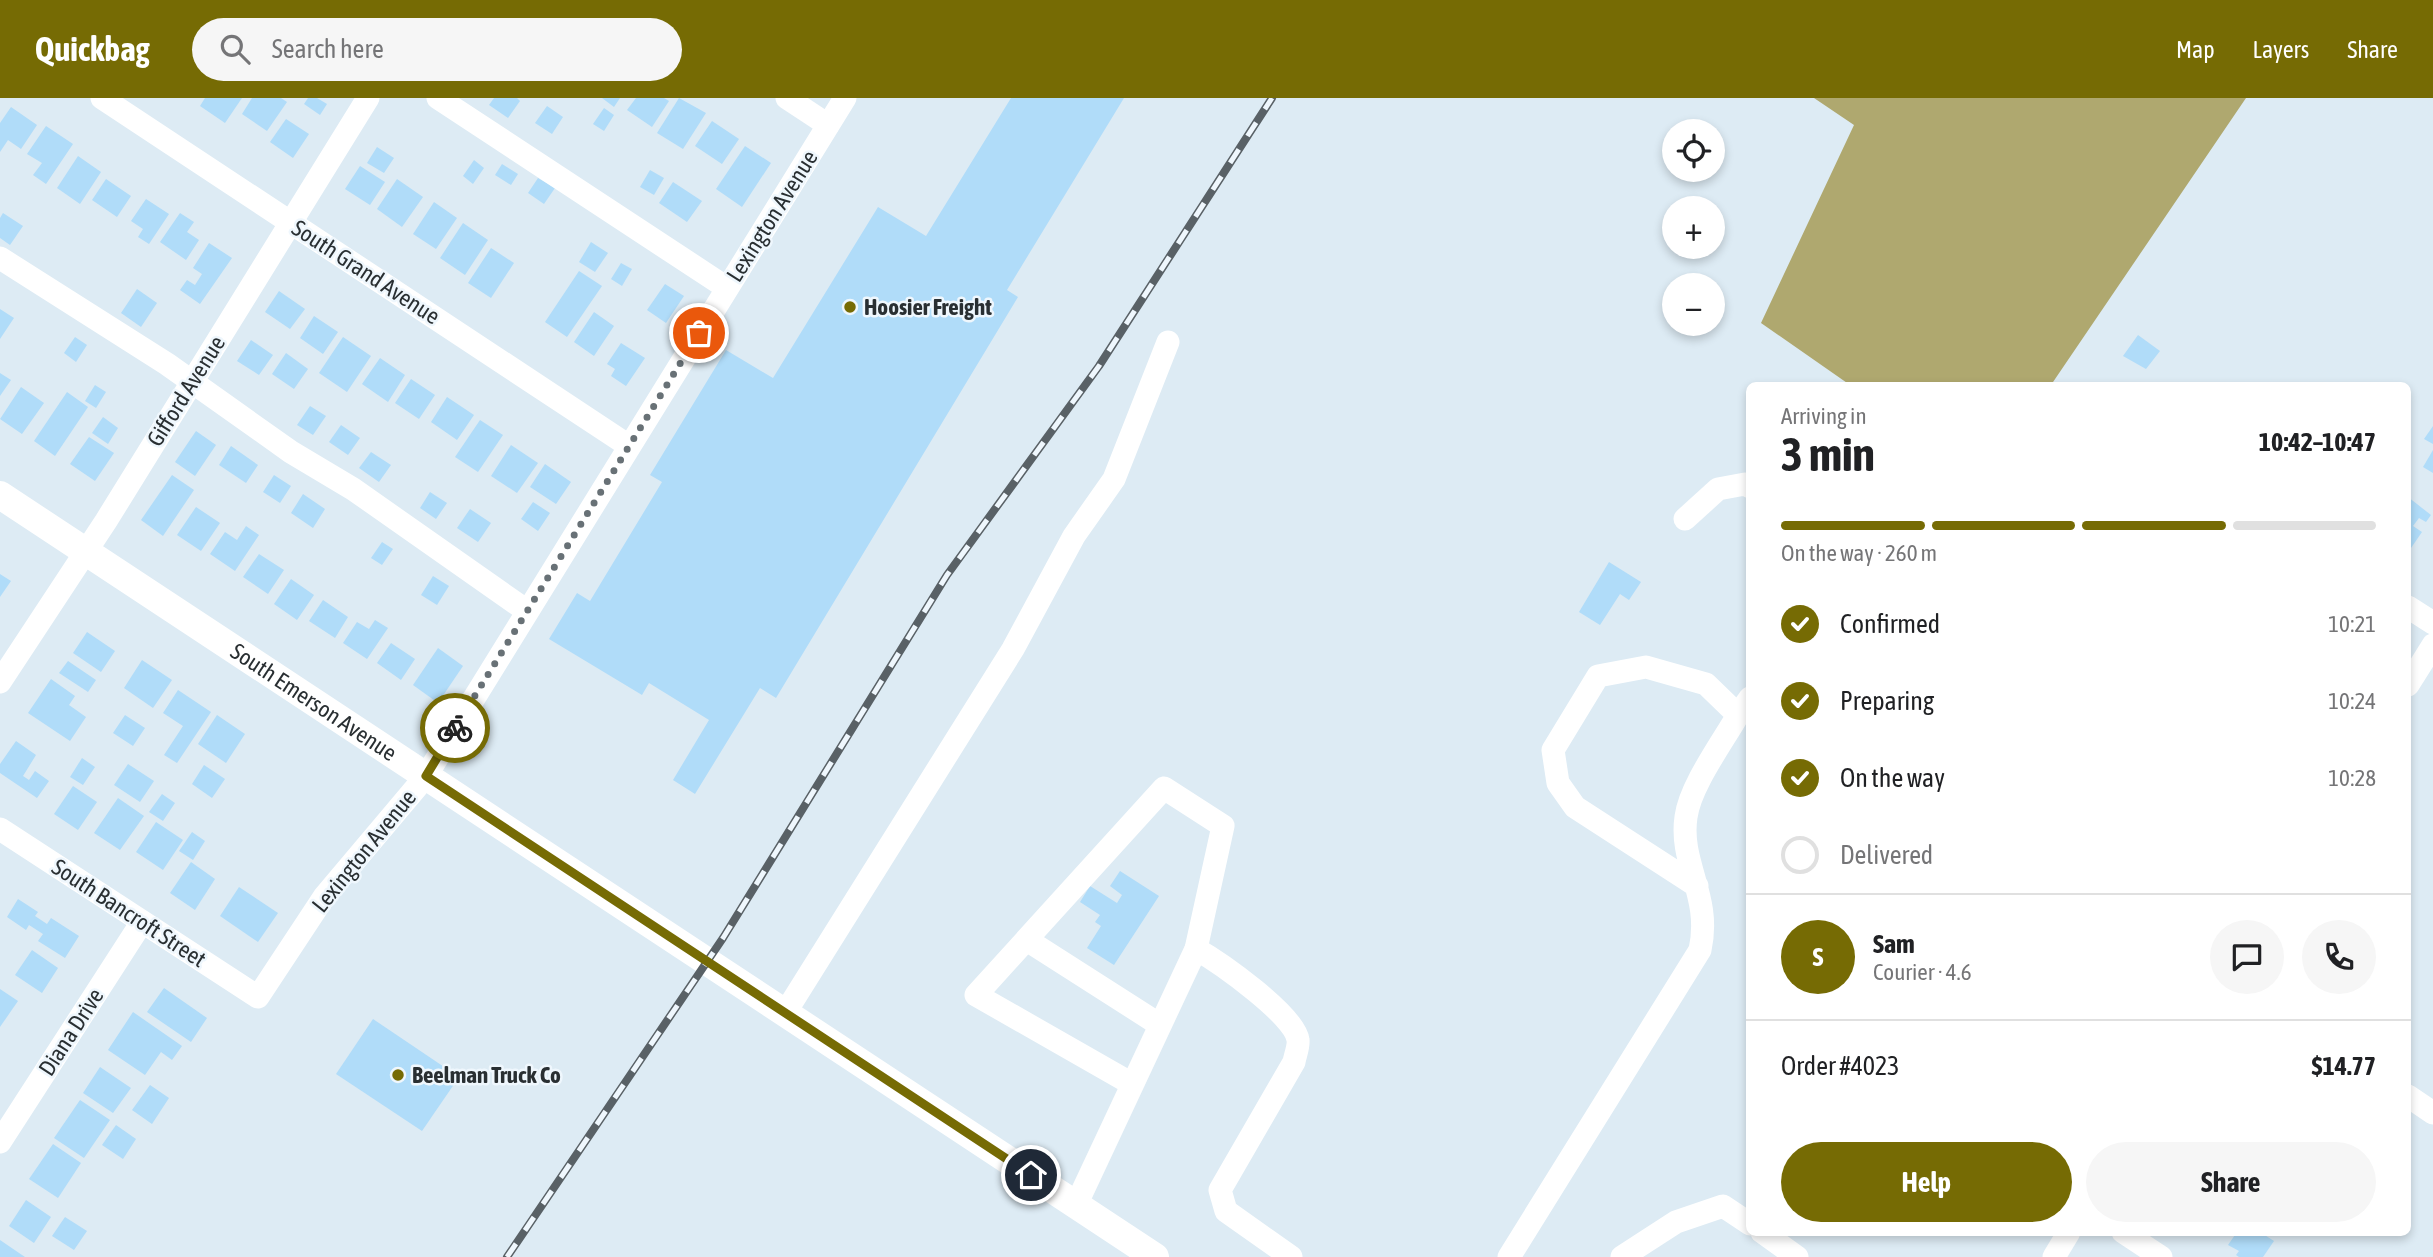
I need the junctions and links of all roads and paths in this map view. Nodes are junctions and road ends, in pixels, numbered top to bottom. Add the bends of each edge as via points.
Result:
1 (102, 98) edge
2 (368, 98) edge
3 (438, 98) edge
4 (787, 98) edge
5 (845, 98) edge
6 (828, 125) junction
7 (291, 223) junction
8 (0, 258) edge
9 (727, 288) junction
10 (1168, 342) dead end
11 (191, 384) junction
12 (629, 446) junction
13 (1746, 485) edge
14 (0, 495) edge
15 (1685, 519) dead end
16 (86, 552) junction
17 (2411, 609) edge
18 (527, 611) junction
19 (2433, 624) edge
20 (2433, 645) edge
21 (2411, 680) edge
22 (0, 682) edge
23 (1744, 707) edge
24 (426, 776) junction
25 (0, 829) edge
26 (1697, 886) junction
27 (142, 922) junction
28 (1027, 940) junction
29 (1196, 949) junction
30 (258, 997) joint
31 (785, 1013) junction
32 (1160, 1025) junction
33 (1132, 1084) junction
34 (2411, 1098) edge
35 (2433, 1113) edge
36 (0, 1142) edge
37 (1076, 1205) junction
38 (1746, 1221) edge
39 (1768, 1236) edge
40 (2067, 1236) edge
41 (2129, 1236) edge
42 (1155, 1257) edge
43 (1291, 1257) edge
44 (1509, 1257) edge
45 (1622, 1257) edge
46 (1797, 1257) edge
47 (2054, 1257) edge
48 (2161, 1257) edge

1 - 7 street, South Grand Avenue
2 - 7 street, Gifford Avenue
3 - 9 street
4 - 6 street
5 - 6 street, Lexington Avenue
6 - 9 street, Lexington Avenue
7 - 11 street, Gifford Avenue
7 - 12 street, South Grand Avenue
8 - 11 street
9 - 12 street, Lexington Avenue
10 - 31 street via 1114,479 1074,536 1013,649
11 - 16 street, Gifford Avenue
11 - 18 street via 353,489
12 - 18 street, Lexington Avenue
13 - 15 street via 1718,489
14 - 16 main road, South Emerson Avenue
16 - 22 street, Gifford Avenue
16 - 24 main road, South Emerson Avenue
17 - 19 street
18 - 24 street, Lexington Avenue
20 - 21 street
23 - 26 street via 1686,815 1685,837
23 - 26 street via 1706,684 1646,667 1598,676 1553,750 1558,783 1576,807
24 - 30 street, Lexington Avenue via 324,897
24 - 31 main road, South Emerson Avenue
25 - 27 street, South Bancroft Street
26 - 44 street via 1705,928 1700,950
27 - 30 street, South Bancroft Street
27 - 36 street, Diana Drive
28 - 29 street via 1164,788 1223,826
28 - 32 street
28 - 33 street via 976,995
29 - 32 street
29 - 43 street via 1239,977 1280,1013 1298,1040 1294,1062 1220,1190 1226,1211
31 - 37 main road, South Emerson Avenue
32 - 33 street
33 - 37 street
34 - 35 street
37 - 42 main road, South Emerson Avenue
38 - 45 street via 1723,1206 1676,1222
39 - 46 street
40 - 47 street
41 - 48 street

